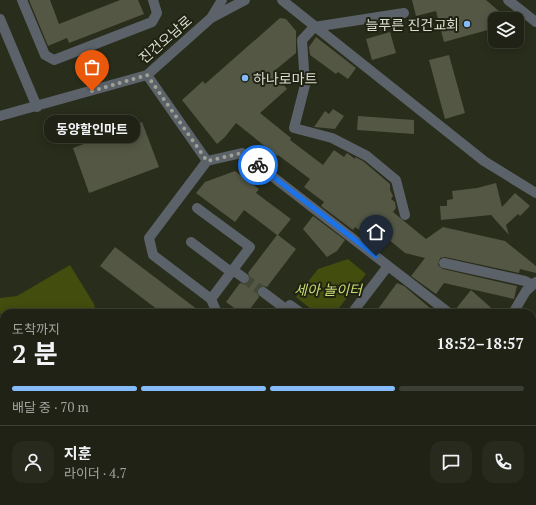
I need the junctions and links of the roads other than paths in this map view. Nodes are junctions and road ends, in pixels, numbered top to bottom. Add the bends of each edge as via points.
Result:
1 (22, 0) edge
2 (153, 0) edge
3 (222, 0) edge
4 (245, 0) edge
5 (282, 0) edge
6 (508, 0) edge
7 (404, 12) dead end
8 (211, 18) junction
9 (0, 19) edge
10 (536, 22) edge
11 (314, 27) junction
12 (147, 75) junction
13 (37, 107) junction
14 (0, 116) edge
15 (207, 161) junction
16 (536, 193) edge
17 (197, 208) dead end
18 (405, 216) dead end
19 (191, 242) dead end
20 (444, 262) dead end
21 (388, 266) junction
22 (232, 271) junction
23 (244, 278) tunnel mouth
24 (535, 283) edge
25 (263, 292) tunnel mouth
26 (210, 299) junction
27 (215, 309) edge
28 (284, 309) edge
29 (287, 309) edge
30 (296, 309) edge
31 (355, 309) edge
32 (443, 309) edge
33 (515, 309) edge

1 - 2 street via 45,55 54,60 152,22 157,12
3 - 8 street, 진건오남로
4 - 8 street
5 - 11 street
6 - 10 street
7 - 11 street
8 - 12 street, 진건오남로
9 - 13 street
11 - 16 street via 484,161
11 - 18 street via 302,40 305,85 294,128 332,138 367,156 396,180
12 - 13 street, 진건오남로
12 - 15 street
13 - 14 street, 진건오남로
15 - 21 street via 242,153
15 - 26 street via 149,238 153,255
17 - 22 street via 250,247
19 - 22 street
20 - 24 street
21 - 31 street
21 - 32 street
22 - 23 street
22 - 26 street
24 - 33 street via 526,291
25 - 28 street
26 - 27 street
29 - 30 street via 290,305

